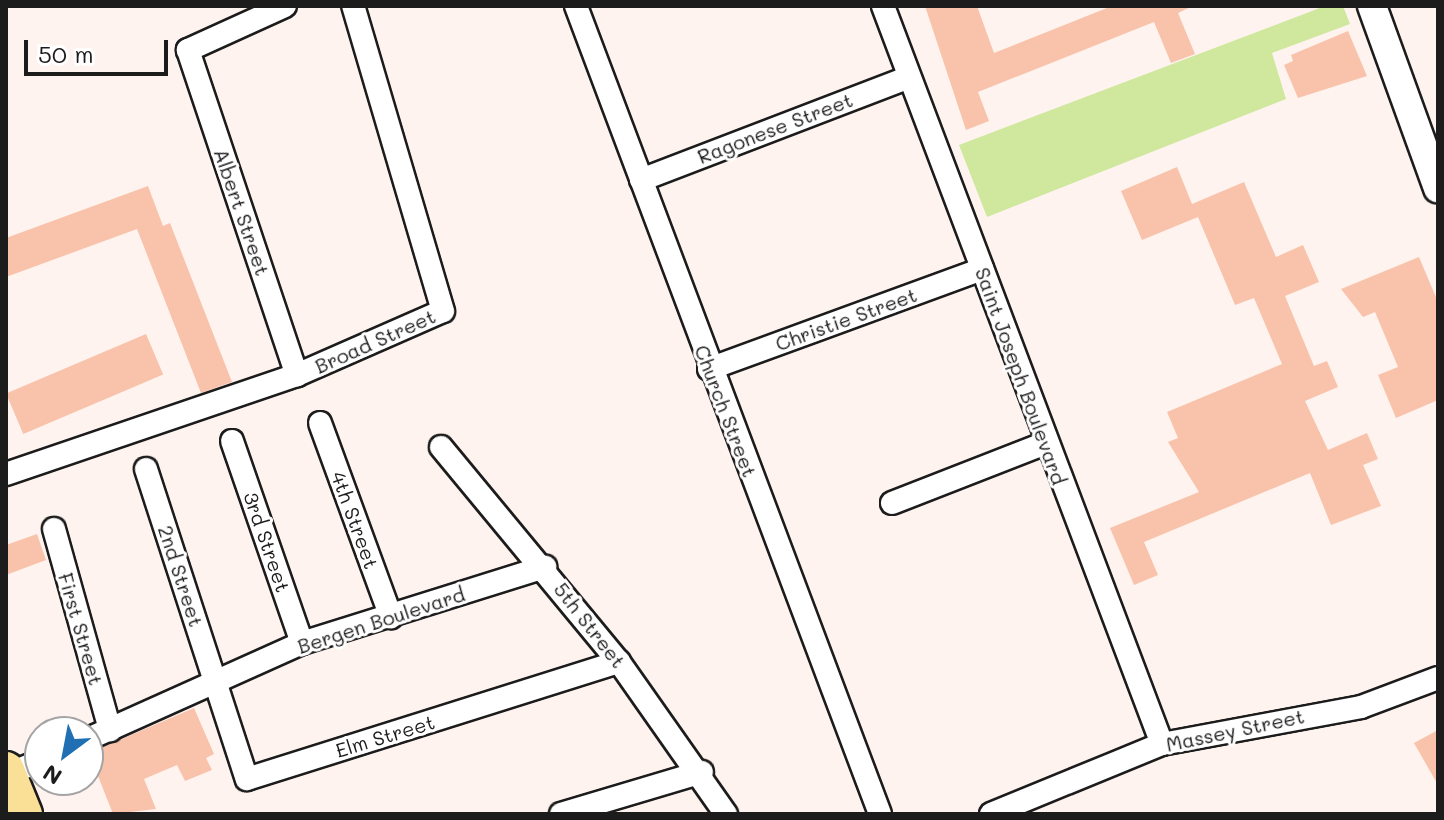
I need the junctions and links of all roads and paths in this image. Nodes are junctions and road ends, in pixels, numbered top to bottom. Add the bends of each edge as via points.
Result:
1 (285, 6) edge
2 (353, 6) edge
3 (576, 6) edge
4 (883, 6) edge
5 (1372, 6) edge
6 (909, 77) junction
7 (641, 180) junction
8 (1438, 188) edge
9 (982, 269) junction
10 (709, 369) junction
11 (297, 375) junction
12 (320, 423) dead end
13 (232, 441) dead end
14 (1046, 443) junction
15 (441, 447) dead end
16 (146, 469) dead end
17 (6, 474) edge
18 (892, 503) dead end
19 (54, 529) dead end
20 (545, 567) junction
21 (391, 617) junction
22 (302, 643) junction
23 (619, 662) junction
24 (1438, 678) edge
25 (216, 683) junction
26 (110, 730) junction
27 (104, 732) edge
28 (1162, 744) junction
29 (18, 768) edge
30 (702, 772) junction
31 (24, 814) edge
32 (561, 814) edge
33 (726, 814) edge
34 (880, 814) edge
35 (991, 814) edge

1 - 11 street, Albert Street via 188,50
2 - 11 street, Broad Street via 443,311
3 - 7 street, Church Street
4 - 6 street, Saint Joseph Boulevard
5 - 8 street
6 - 7 street, Ragonese Street
6 - 9 street, Saint Joseph Boulevard
7 - 10 street, Church Street
9 - 10 street, Christie Street
9 - 14 street, Saint Joseph Boulevard
10 - 34 street, Church Street
11 - 17 street, Broad Street
12 - 21 street, 4th Street
13 - 22 street, 3rd Street
14 - 18 street
14 - 28 street, Saint Joseph Boulevard
15 - 20 street, 5th Street
16 - 25 street, 2nd Street
19 - 26 street, First Street
20 - 21 street, Bergen Boulevard
20 - 23 street, 5th Street
21 - 22 street, Bergen Boulevard
22 - 25 street, Bergen Boulevard
23 - 25 street, Elm Street via 247,779
23 - 30 street, 5th Street
24 - 28 street, Massey Street via 1361,707
25 - 26 street, Bergen Boulevard
26 - 27 street, Bergen Boulevard
28 - 35 street, Massey Street
29 - 31 highway
30 - 32 street
30 - 33 street, 5th Street

